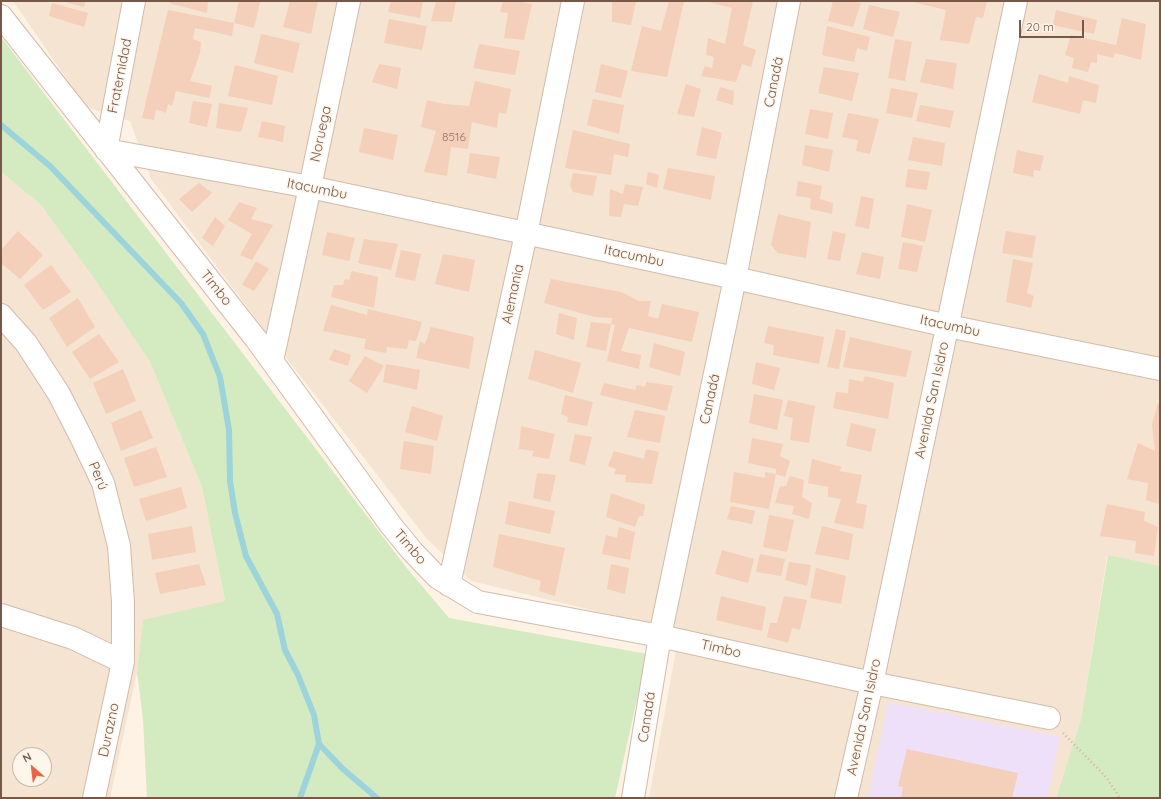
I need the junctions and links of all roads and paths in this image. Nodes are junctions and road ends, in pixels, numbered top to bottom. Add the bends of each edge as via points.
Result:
1 (134, 1) edge
2 (349, 1) edge
3 (573, 1) edge
4 (790, 1) edge
5 (1016, 1) edge
6 (1, 16) edge
7 (106, 150) junction
8 (310, 187) junction
9 (526, 234) junction
10 (735, 278) junction
11 (1, 315) edge
12 (948, 326) junction
13 (272, 361) junction
14 (1160, 368) edge
15 (449, 585) junction
16 (1, 615) edge
17 (660, 636) junction
18 (123, 662) junction
19 (872, 683) junction
20 (1049, 718) joint
21 (94, 798) edge
22 (634, 798) edge
23 (846, 798) edge
24 (1120, 798) edge

1 - 7 street, Fraternidad
2 - 8 street, Noruega
3 - 9 street, Alemania
4 - 10 street, Canadá
5 - 12 street, Avenida San Isidro
6 - 7 street, Timbo
7 - 8 street, Itacumbu
7 - 13 street, Timbo
8 - 9 street, Itacumbu
8 - 13 street, Noruega
9 - 10 street, Itacumbu
9 - 15 street, Alemania
10 - 12 street, Itacumbu
10 - 17 street, Canadá
11 - 18 street, Perú via 26,343 59,394 103,483 119,546 123,602
12 - 14 street, Itacumbu
12 - 19 street, Avenida San Isidro
13 - 15 street, Timbo via 412,552 437,577
15 - 17 street, Timbo via 478,602
16 - 18 street via 73,638
17 - 19 street, Timbo
17 - 22 street, Canadá
18 - 21 street, Durazno
19 - 20 street, Timbo
19 - 23 street, Avenida San Isidro
20 - 24 path via 1106,778

